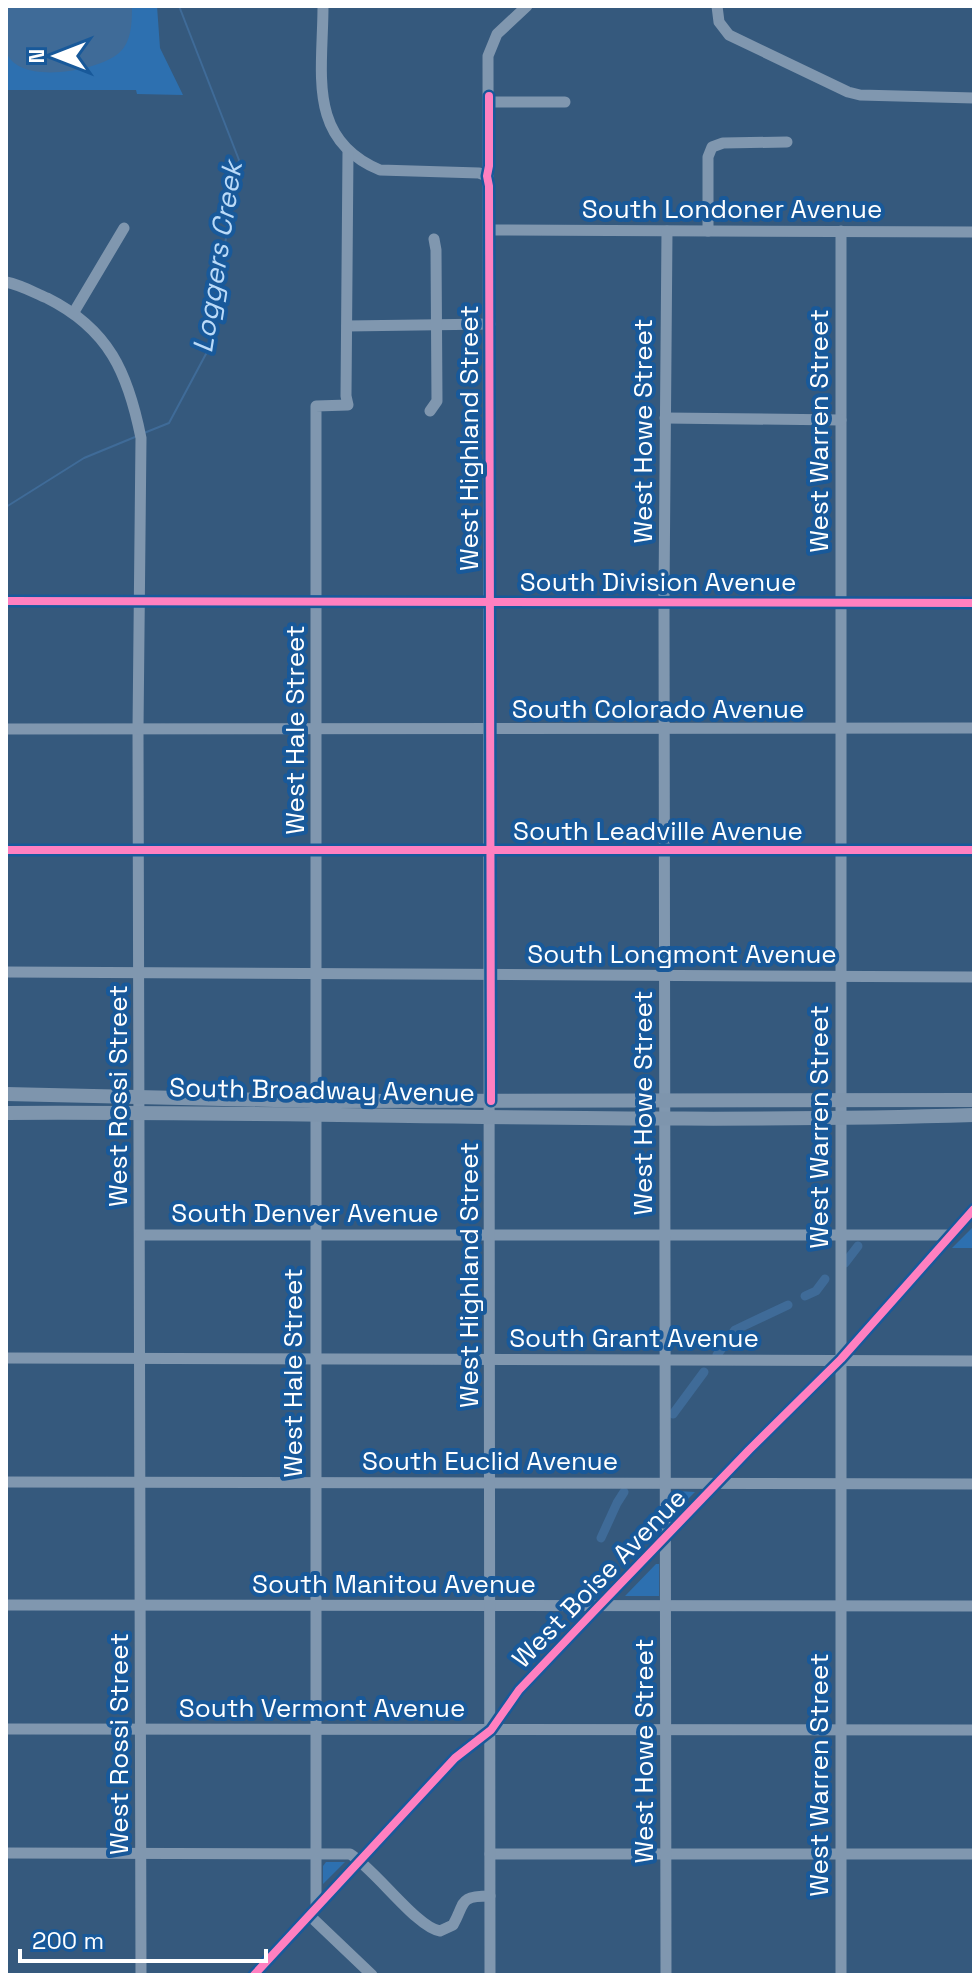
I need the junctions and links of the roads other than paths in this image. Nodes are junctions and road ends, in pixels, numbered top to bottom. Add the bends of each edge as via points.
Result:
1 (323, 6) edge
2 (527, 6) edge
3 (717, 6) edge
4 (974, 98) edge
5 (489, 99) junction
6 (565, 102) dead end
7 (787, 142) dead end
8 (348, 151) junction
9 (487, 176) junction
10 (124, 228) dead end
11 (489, 230) junction
12 (667, 231) junction
13 (708, 231) junction
14 (841, 231) junction
15 (974, 232) edge
16 (434, 239) dead end
17 (6, 282) edge
18 (74, 312) junction
19 (490, 324) junction
20 (436, 325) junction
21 (347, 326) junction
22 (430, 411) dead end
23 (665, 418) junction
24 (841, 420) junction
25 (6, 601) edge
26 (315, 601) junction
27 (140, 602) junction
28 (489, 602) junction
29 (664, 602) junction
30 (841, 602) junction
31 (974, 603) edge
32 (974, 728) edge
33 (6, 729) edge
34 (138, 729) junction
35 (315, 729) junction
36 (490, 729) junction
37 (665, 729) junction
38 (841, 729) junction
39 (140, 849) junction
40 (315, 849) junction
41 (6, 850) edge
42 (490, 850) junction
43 (665, 850) junction
44 (841, 850) junction
45 (974, 850) edge
46 (6, 972) edge
47 (140, 973) junction
48 (315, 973) junction
49 (490, 973) junction
50 (665, 974) junction
51 (841, 975) junction
52 (974, 977) edge
53 (6, 1094) edge
54 (974, 1100) edge
55 (141, 1105) junction
56 (315, 1108) junction
57 (491, 1108) junction
58 (665, 1109) junction
59 (841, 1109) junction
60 (6, 1113) edge
61 (974, 1115) edge
62 (974, 1209) edge
63 (141, 1235) junction
64 (315, 1235) junction
65 (491, 1235) junction
66 (665, 1235) junction
67 (841, 1235) junction
68 (949, 1235) junction
69 (6, 1358) edge
70 (141, 1358) junction
71 (315, 1359) junction
72 (491, 1359) junction
73 (841, 1359) junction
74 (665, 1360) junction
75 (974, 1361) edge
76 (6, 1482) edge
77 (141, 1482) junction
78 (316, 1482) junction
79 (491, 1482) junction
80 (666, 1483) junction
81 (717, 1484) junction
82 (841, 1484) junction
83 (974, 1484) edge
84 (666, 1536) junction
85 (6, 1605) edge
86 (141, 1606) junction
87 (316, 1606) junction
88 (490, 1606) junction
89 (599, 1606) junction
90 (666, 1606) junction
91 (841, 1606) junction
92 (974, 1606) edge
93 (6, 1729) edge
94 (141, 1730) junction
95 (316, 1730) junction
96 (491, 1730) junction
97 (666, 1730) junction
98 (841, 1730) junction
99 (974, 1730) edge
100 (6, 1853) edge
101 (141, 1854) junction
102 (316, 1854) junction
103 (490, 1854) junction
104 (666, 1854) junction
105 (842, 1854) junction
106 (974, 1854) edge
107 (360, 1860) junction
108 (490, 1896) junction
109 (313, 1912) junction
110 (141, 1975) edge
111 (254, 1975) edge
112 (372, 1975) edge
113 (490, 1975) edge
114 (666, 1975) edge
115 (841, 1975) edge

1 - 8 street via 327,121
2 - 5 street, West Highland Street via 497,34 488,56
3 - 4 street via 719,22 729,35 848,92
5 - 6 street
5 - 9 street, West Highland Street
7 - 13 street via 712,147
8 - 9 street via 380,170
8 - 21 street, West Hale Street
9 - 11 street, West Highland Street
10 - 18 street
11 - 12 street, South Londoner Avenue
11 - 19 street, West Highland Street
12 - 13 street, South Londoner Avenue
12 - 23 street, West Howe Street
13 - 14 street, South Londoner Avenue
14 - 15 street, South Londoner Avenue
14 - 24 street, West Warren Street
16 - 20 street
17 - 18 street, West Rossi Street
18 - 27 street, West Rossi Street via 116,360 137,419
19 - 20 street
19 - 28 street, West Highland Street
20 - 21 street
20 - 22 street via 437,401
21 - 26 street, West Hale Street via 348,405 316,406
23 - 24 street
23 - 29 street, West Howe Street
24 - 30 street, West Warren Street
25 - 27 street, South Division Avenue
26 - 27 street, South Division Avenue
26 - 28 street, South Division Avenue
26 - 35 street, West Hale Street
27 - 34 street, West Rossi Street
28 - 29 street, South Division Avenue
28 - 36 street, West Highland Street
29 - 30 street, South Division Avenue
29 - 37 street, West Howe Street
30 - 31 street, South Division Avenue
30 - 38 street, West Warren Street
32 - 38 street, South Colorado Avenue
33 - 34 street, South Colorado Avenue
34 - 35 street, South Colorado Avenue
34 - 39 street, West Rossi Street
35 - 36 street, South Colorado Avenue
35 - 40 street, West Hale Street
36 - 37 street, South Colorado Avenue
36 - 42 street, West Highland Street
37 - 38 street, South Colorado Avenue
37 - 43 street, West Howe Street
38 - 44 street, West Warren Street
39 - 40 street, South Leadville Avenue
39 - 41 street, South Leadville Avenue
39 - 47 street, West Rossi Street
40 - 42 street, South Leadville Avenue
40 - 48 street, West Hale Street
42 - 43 street, South Leadville Avenue
42 - 49 street, West Highland Street
43 - 44 street, South Leadville Avenue
43 - 50 street, West Howe Street
44 - 45 street, South Leadville Avenue
44 - 51 street, West Warren Street
46 - 47 street, South Longmont Avenue
47 - 48 street, South Longmont Avenue
47 - 55 street, West Rossi Street
48 - 49 street, South Longmont Avenue
48 - 56 street, West Hale Street
49 - 50 street, South Longmont Avenue
49 - 57 street, West Highland Street
50 - 51 street, South Longmont Avenue
50 - 58 street, West Howe Street
51 - 52 street, South Longmont Avenue
51 - 59 street, West Warren Street
53 - 55 main road, South Broadway Avenue
54 - 59 main road, South Broadway Avenue
55 - 56 main road, South Broadway Avenue
55 - 60 main road, South Broadway Avenue
55 - 63 street, West Rossi Street
56 - 57 main road, South Broadway Avenue
56 - 64 street, West Hale Street
57 - 58 main road, South Broadway Avenue
57 - 65 street, West Highland Street
58 - 59 main road, South Broadway Avenue
58 - 66 street, West Howe Street
59 - 61 main road, South Broadway Avenue
59 - 67 street, West Warren Street
62 - 68 street, West Boise Avenue
63 - 64 street, South Denver Avenue
63 - 70 street, West Rossi Street
64 - 65 street, South Denver Avenue
64 - 71 street, West Hale Street
65 - 66 street, South Denver Avenue
65 - 72 street, West Highland Street
66 - 67 street, South Denver Avenue
66 - 74 street, West Howe Street
67 - 68 street, South Denver Avenue
67 - 73 street, West Warren Street
68 - 73 street, West Boise Avenue
69 - 70 street, South Grant Avenue
70 - 71 street, South Grant Avenue
70 - 77 street, West Rossi Street
71 - 72 street, South Grant Avenue
71 - 78 street, West Hale Street
72 - 74 street, South Grant Avenue
72 - 79 street, West Highland Street
73 - 74 street, South Grant Avenue
73 - 75 street, South Grant Avenue
73 - 81 street, West Boise Avenue
73 - 82 street, West Warren Street
74 - 80 street, West Howe Street
76 - 77 street, South Euclid Avenue
77 - 78 street, South Euclid Avenue
77 - 86 street, West Rossi Street
78 - 79 street, South Euclid Avenue
78 - 87 street, West Hale Street
79 - 80 street, South Euclid Avenue
79 - 88 street, West Highland Street
80 - 81 street, South Euclid Avenue
80 - 84 street, West Howe Street
81 - 82 street, South Euclid Avenue
81 - 84 street, West Boise Avenue
82 - 83 street, South Euclid Avenue
82 - 91 street, West Warren Street
84 - 89 street, West Boise Avenue
84 - 90 street, West Howe Street
85 - 86 street, South Manitou Avenue
86 - 87 street, South Manitou Avenue
86 - 94 street, West Rossi Street
87 - 88 street, South Manitou Avenue
87 - 95 street, West Hale Street
88 - 89 street, South Manitou Avenue
88 - 96 street, West Highland Street
89 - 90 street, South Manitou Avenue
89 - 96 street, West Boise Avenue via 519,1690
90 - 91 street, South Manitou Avenue
90 - 97 street, West Howe Street
91 - 92 street, South Manitou Avenue
91 - 98 street, West Warren Street
93 - 94 street, South Vermont Avenue
94 - 95 street, South Vermont Avenue
94 - 101 street, West Rossi Street
95 - 96 street, South Vermont Avenue
95 - 102 street, West Hale Street
96 - 97 street, South Vermont Avenue
96 - 103 street, West Highland Street
96 - 107 street, West Boise Avenue via 455,1758
97 - 98 street, South Vermont Avenue
97 - 104 street, West Howe Street
98 - 99 street, South Vermont Avenue
98 - 105 street, West Warren Street
100 - 101 street
101 - 102 street
101 - 110 street, West Rossi Street
102 - 107 street via 350,1854
102 - 109 street, West Hale Street
103 - 104 street
103 - 108 street, West Highland Street
104 - 105 street
104 - 114 street, West Howe Street
105 - 106 street
105 - 115 street, West Warren Street
107 - 108 street via 433,1930 453,1925 468,1898
107 - 109 street, West Boise Avenue
108 - 113 street, West Highland Street
109 - 111 street, West Boise Avenue
109 - 112 street

